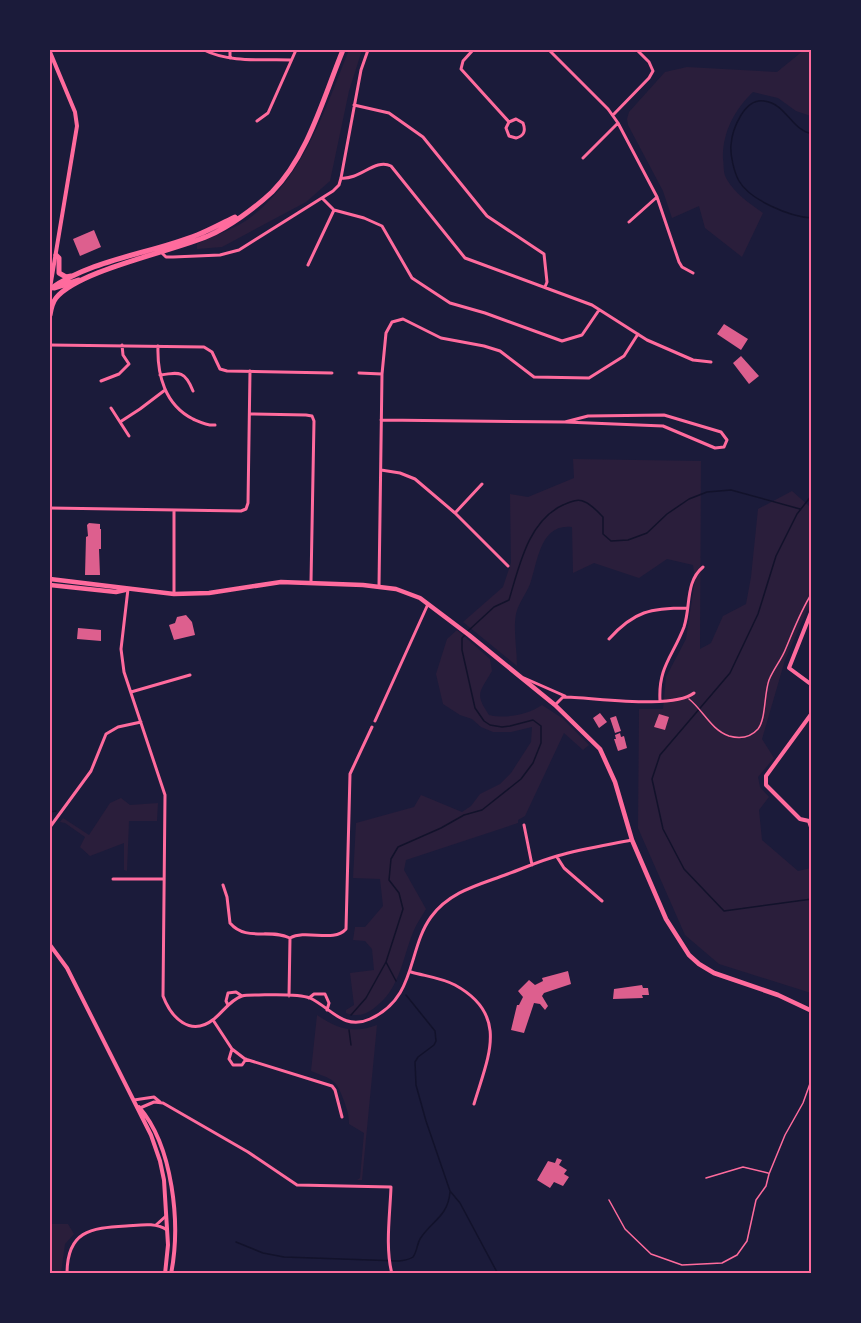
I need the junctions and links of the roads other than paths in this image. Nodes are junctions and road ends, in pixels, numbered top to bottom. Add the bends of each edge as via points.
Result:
1 (204, 50) edge
2 (230, 50) edge
3 (296, 50) edge
4 (343, 50) edge
5 (368, 50) edge
6 (473, 50) edge
7 (549, 50) edge
8 (637, 50) edge
9 (50, 52) edge
10 (230, 58) junction
11 (291, 60) junction
12 (354, 105) junction
13 (613, 116) junction
14 (257, 121) dead end
15 (509, 122) junction
16 (618, 123) junction
17 (583, 158) dead end
18 (341, 178) junction
19 (657, 197) junction
20 (323, 199) junction
21 (334, 210) junction
22 (629, 222) dead end
23 (160, 249) junction
24 (56, 255) junction
25 (308, 265) dead end
26 (693, 273) dead end
27 (75, 276) junction
28 (83, 281) junction
29 (545, 287) junction
30 (50, 289) edge
31 (599, 310) junction
32 (50, 315) edge
33 (638, 334) junction
34 (50, 345) edge
35 (122, 345) junction
36 (158, 346) junction
37 (133, 359) dead end
38 (711, 362) dead end
39 (129, 364) junction
40 (250, 371) junction
41 (332, 373) dead end
42 (359, 374) dead end
43 (382, 374) junction
44 (160, 375) junction
45 (101, 381) dead end
46 (165, 390) junction
47 (193, 391) dead end
48 (111, 408) dead end
49 (250, 414) junction
50 (381, 420) junction
51 (120, 422) junction
52 (565, 422) junction
53 (215, 425) dead end
54 (129, 436) dead end
55 (381, 470) junction
56 (482, 484) dead end
57 (50, 508) edge
58 (174, 511) junction
59 (454, 513) junction
60 (508, 566) dead end
61 (703, 567) dead end
62 (50, 579) edge
63 (311, 582) junction
64 (50, 585) edge
65 (379, 586) junction
66 (128, 589) junction
67 (174, 594) junction
68 (428, 604) junction
69 (687, 608) junction
70 (812, 610) edge
71 (609, 639) dead end
72 (190, 675) dead end
73 (519, 676) junction
74 (812, 685) edge
75 (131, 692) junction
76 (694, 693) dead end
77 (567, 697) junction
78 (660, 701) junction
79 (555, 705) junction
80 (812, 713) edge
81 (375, 721) dead end
82 (141, 722) junction
83 (372, 727) dead end
84 (810, 820) edge
85 (524, 825) dead end
86 (50, 827) edge
87 (812, 830) edge
88 (632, 840) junction
89 (557, 856) junction
90 (532, 865) junction
91 (113, 879) dead end
92 (164, 879) junction
93 (223, 885) dead end
94 (602, 902) dead end
95 (290, 938) junction
96 (50, 945) edge
97 (411, 972) junction
98 (242, 996) junction
99 (289, 996) junction
100 (309, 998) junction
101 (228, 1005) junction
102 (327, 1010) junction
103 (812, 1011) edge
104 (213, 1020) junction
105 (232, 1049) junction
106 (246, 1059) junction
107 (812, 1078) edge
108 (134, 1101) junction
109 (160, 1102) junction
110 (474, 1104) dead end
111 (140, 1108) junction
112 (342, 1117) dead end
113 (769, 1174) junction
114 (706, 1178) dead end
115 (609, 1200) dead end
116 (167, 1216) junction
117 (156, 1225) junction
118 (167, 1230) junction
119 (67, 1274) edge
120 (165, 1274) edge
121 (171, 1274) edge
122 (392, 1274) edge

1 - 10 street
2 - 10 street
3 - 11 street
4 - 23 main road via 300,154 272,192 244,213
5 - 12 street
6 - 15 street via 460,66
7 - 13 street
8 - 13 street via 652,71
9 - 24 street via 75,111 77,126
10 - 11 street
11 - 14 street via 268,113
12 - 18 street
12 - 29 street via 389,113 423,136 487,216 544,254 548,282
13 - 16 street
15 - 15 street via 509,136 523,134 525,127 520,121
16 - 17 street
16 - 19 street
18 - 20 street
18 - 29 street via 358,176 386,163 462,256
19 - 22 street
19 - 26 street via 679,262
20 - 21 street
20 - 23 street via 228,254 166,257
21 - 25 street
21 - 31 street via 382,226 412,278 450,303 562,341 582,335
23 - 27 main road via 109,262
23 - 28 main road
24 - 27 main road via 59,273
24 - 30 street
27 - 30 main road
28 - 30 main road
28 - 32 main road via 56,298
29 - 31 street
31 - 33 street
33 - 38 street via 693,360
33 - 43 street via 624,356 590,378 534,377 500,351 441,338 412,322 396,320 386,333
34 - 35 street
35 - 36 street
35 - 39 street
36 - 40 street via 204,347 212,352 220,369
36 - 44 street
37 - 39 street
39 - 45 street via 119,374
40 - 41 street
40 - 49 street
42 - 43 street
43 - 50 street
44 - 46 street
44 - 47 street via 183,375
46 - 51 street
46 - 53 street via 175,406 189,417
48 - 51 street
49 - 58 street via 246,509
49 - 63 street via 306,415 314,421
50 - 52 street
50 - 55 street
51 - 54 street
52 - 52 street via 588,417 664,415 721,432 727,440 724,447 715,448 663,426
55 - 59 street via 415,479
55 - 65 street
56 - 59 street
57 - 58 street
58 - 67 street
59 - 60 street
61 - 69 street via 694,577
62 - 66 main road
63 - 65 main road
63 - 67 main road
64 - 66 main road via 116,592
65 - 68 main road via 406,592
66 - 67 main road
66 - 75 street via 121,649
68 - 73 main road
68 - 81 street
69 - 71 street via 641,613
69 - 78 street via 685,624 663,670
70 - 74 street via 789,664 790,670
72 - 75 street
73 - 77 street
73 - 79 main road
75 - 82 street
76 - 78 street via 684,700
77 - 78 street
77 - 79 street
79 - 88 main road via 600,749 615,782
80 - 84 street via 766,776 766,785 800,819
82 - 86 street via 106,734 91,771
82 - 92 street via 165,795
83 - 95 street via 350,774 346,929 337,934 297,934
84 - 87 street
85 - 90 street
88 - 89 street
88 - 103 main road via 670,928 689,955 714,973
89 - 90 street
89 - 94 street via 564,868
90 - 97 street via 459,892 443,903 425,927
91 - 92 street
92 - 104 street via 163,996 169,1011 189,1026
93 - 95 street via 230,923 235,929
95 - 99 street
96 - 108 street via 67,968
97 - 102 street via 388,1007 371,1019 347,1022
97 - 110 street via 454,985 487,1014 490,1042
98 - 99 street
98 - 101 street
98 - 101 street via 228,993
99 - 100 street
100 - 102 street
100 - 102 street via 325,994
101 - 104 street
104 - 105 street
105 - 106 street
105 - 106 street via 229,1059 233,1065 242,1065
106 - 112 street via 332,1086
107 - 113 lane
108 - 109 street via 154,1097
108 - 111 street
108 - 116 street via 160,1161
109 - 111 street
109 - 122 street via 297,1185 391,1187
111 - 121 street via 168,1167 175,1248
113 - 114 lane via 743,1167
113 - 115 lane via 756,1200 747,1241 736,1255 722,1263 682,1266 651,1254 625,1229
116 - 117 street
116 - 118 street
117 - 118 street
117 - 119 street via 88,1230 73,1245
118 - 120 street

